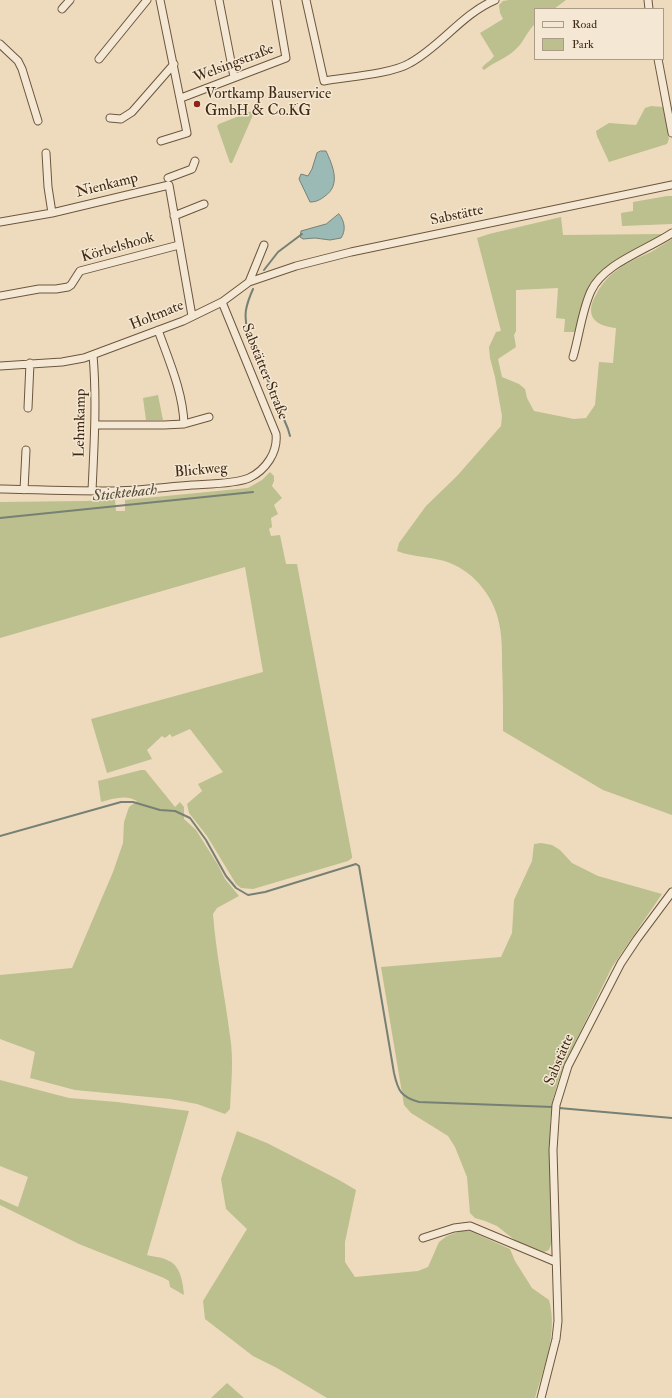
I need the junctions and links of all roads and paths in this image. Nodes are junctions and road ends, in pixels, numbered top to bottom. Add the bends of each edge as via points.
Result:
1 (70, 0) edge
2 (147, 0) edge
3 (160, 0) edge
4 (219, 0) edge
5 (276, 0) edge
6 (306, 0) edge
7 (495, 0) edge
8 (62, 9) dead end
9 (0, 44) edge
10 (99, 59) dead end
11 (658, 60) edge
12 (174, 64) junction
13 (234, 77) junction
14 (181, 98) junction
15 (110, 118) dead end
16 (38, 121) dead end
17 (672, 133) edge
18 (162, 141) dead end
19 (46, 153) dead end
20 (195, 160) dead end
21 (168, 179) junction
22 (672, 185) edge
23 (204, 204) dead end
24 (52, 213) junction
25 (174, 216) junction
26 (0, 222) edge
27 (672, 233) edge
28 (179, 245) junction
29 (264, 245) dead end
30 (249, 282) junction
31 (0, 296) edge
32 (222, 302) junction
33 (192, 316) junction
34 (158, 330) junction
35 (93, 355) junction
36 (573, 357) dead end
37 (30, 363) junction
38 (0, 366) edge
39 (28, 408) dead end
40 (208, 417) dead end
41 (184, 424) junction
42 (95, 425) junction
43 (26, 450) dead end
44 (273, 453) joint
45 (0, 489) edge
46 (24, 490) junction
47 (92, 491) junction
48 (672, 892) edge
49 (423, 1238) dead end
50 (556, 1262) junction
51 (541, 1398) edge

1 - 8 street
2 - 10 street
3 - 12 street
4 - 13 street
5 - 13 street, Welsingstraße via 286,58
6 - 7 street via 324,81 386,71 408,64 423,56 468,15
9 - 16 street via 18,61 22,69
11 - 17 street
12 - 14 street
12 - 15 street via 132,112 121,119
13 - 14 street, Welsingstraße
14 - 18 street via 187,133
19 - 24 street
20 - 21 street, Nienkamp via 192,169
21 - 24 street, Nienkamp
21 - 25 street
22 - 30 street, Sabstätte via 351,252 296,266
23 - 25 street
24 - 26 street, Nienkamp
25 - 28 street
27 - 36 street via 622,262 598,280 591,292
28 - 31 street, Körbelshook via 80,271 68,287 39,288
28 - 33 street
29 - 30 street
30 - 32 street, Holtmate
32 - 33 street, Holtmate
32 - 44 street, Sabstätter Straße via 276,434 277,442
33 - 34 street, Holtmate
34 - 35 street, Holtmate
34 - 41 street via 181,397
35 - 37 street, Holtmate via 71,360
35 - 42 street, Lehmkamp
37 - 38 street, Holtmate
37 - 39 street
40 - 41 street
41 - 42 street
42 - 47 street, Lehmkamp
43 - 46 street
44 - 47 street, Blickweg via 264,468 240,481 123,491
45 - 46 street, Blickweg
46 - 47 street, Blickweg
48 - 50 street, Sabstätte via 621,963 568,1066 561,1086 553,1138
49 - 50 street via 454,1228 470,1226
50 - 51 street, Sabstätte via 558,1321

